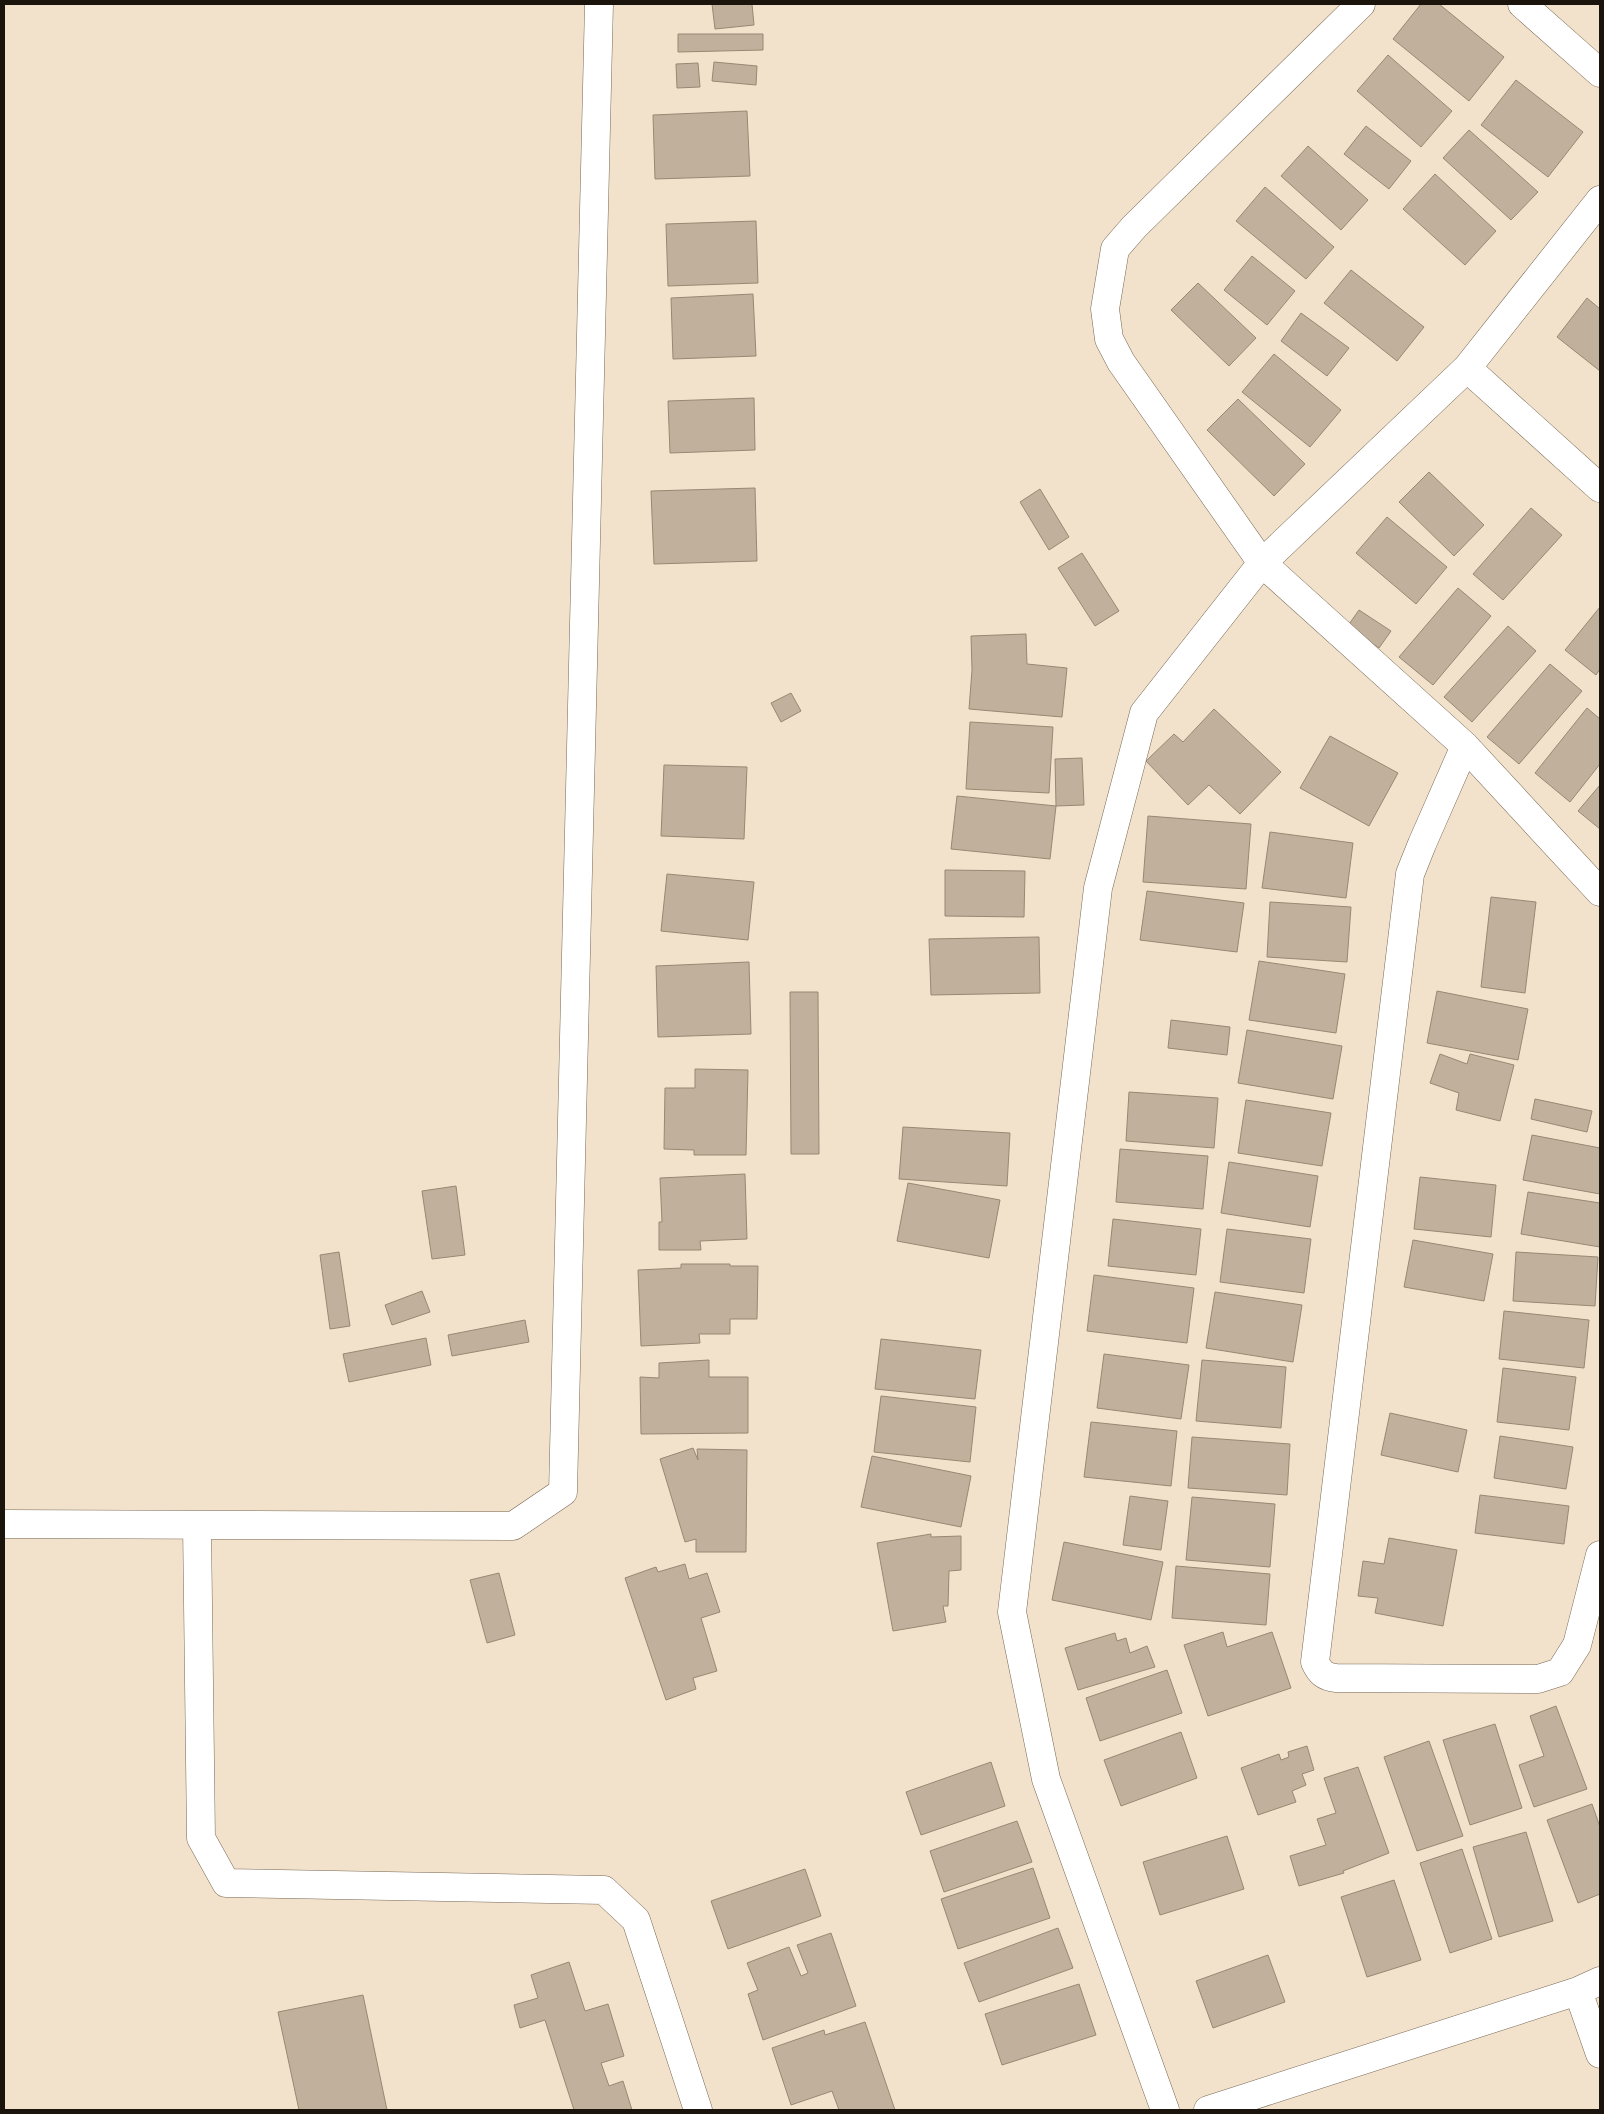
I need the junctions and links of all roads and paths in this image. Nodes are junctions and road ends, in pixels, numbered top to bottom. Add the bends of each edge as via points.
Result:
1 (599, 4) edge
2 (1361, 4) edge
3 (1522, 4) edge
4 (1600, 73) edge
5 (1600, 200) edge
6 (1467, 368) junction
7 (1600, 488) edge
8 (1262, 563) junction
9 (1465, 746) junction
10 (1600, 892) edge
11 (4, 1524) edge
12 (197, 1525) junction
13 (1600, 1555) edge
14 (1589, 1986) edge
15 (1600, 2054) edge
16 (698, 2110) edge
17 (1165, 2110) edge
18 (1208, 2110) edge

1 - 12 street via 563,1492 513,1526
2 - 8 street via 1134,227 1116,249 1105,309 1109,339 1121,362
3 - 4 street
5 - 6 street
6 - 7 street
6 - 8 street
8 - 9 street
8 - 17 street via 1144,713 1098,888 1012,1612 1046,1779
9 - 10 street
9 - 13 street via 1410,874 1315,1662 1319,1671 1336,1678 1538,1679 1560,1672 1577,1646
11 - 12 street
12 - 16 street via 201,1838 226,1883 604,1890 636,1920
14 - 15 street
14 - 18 street

